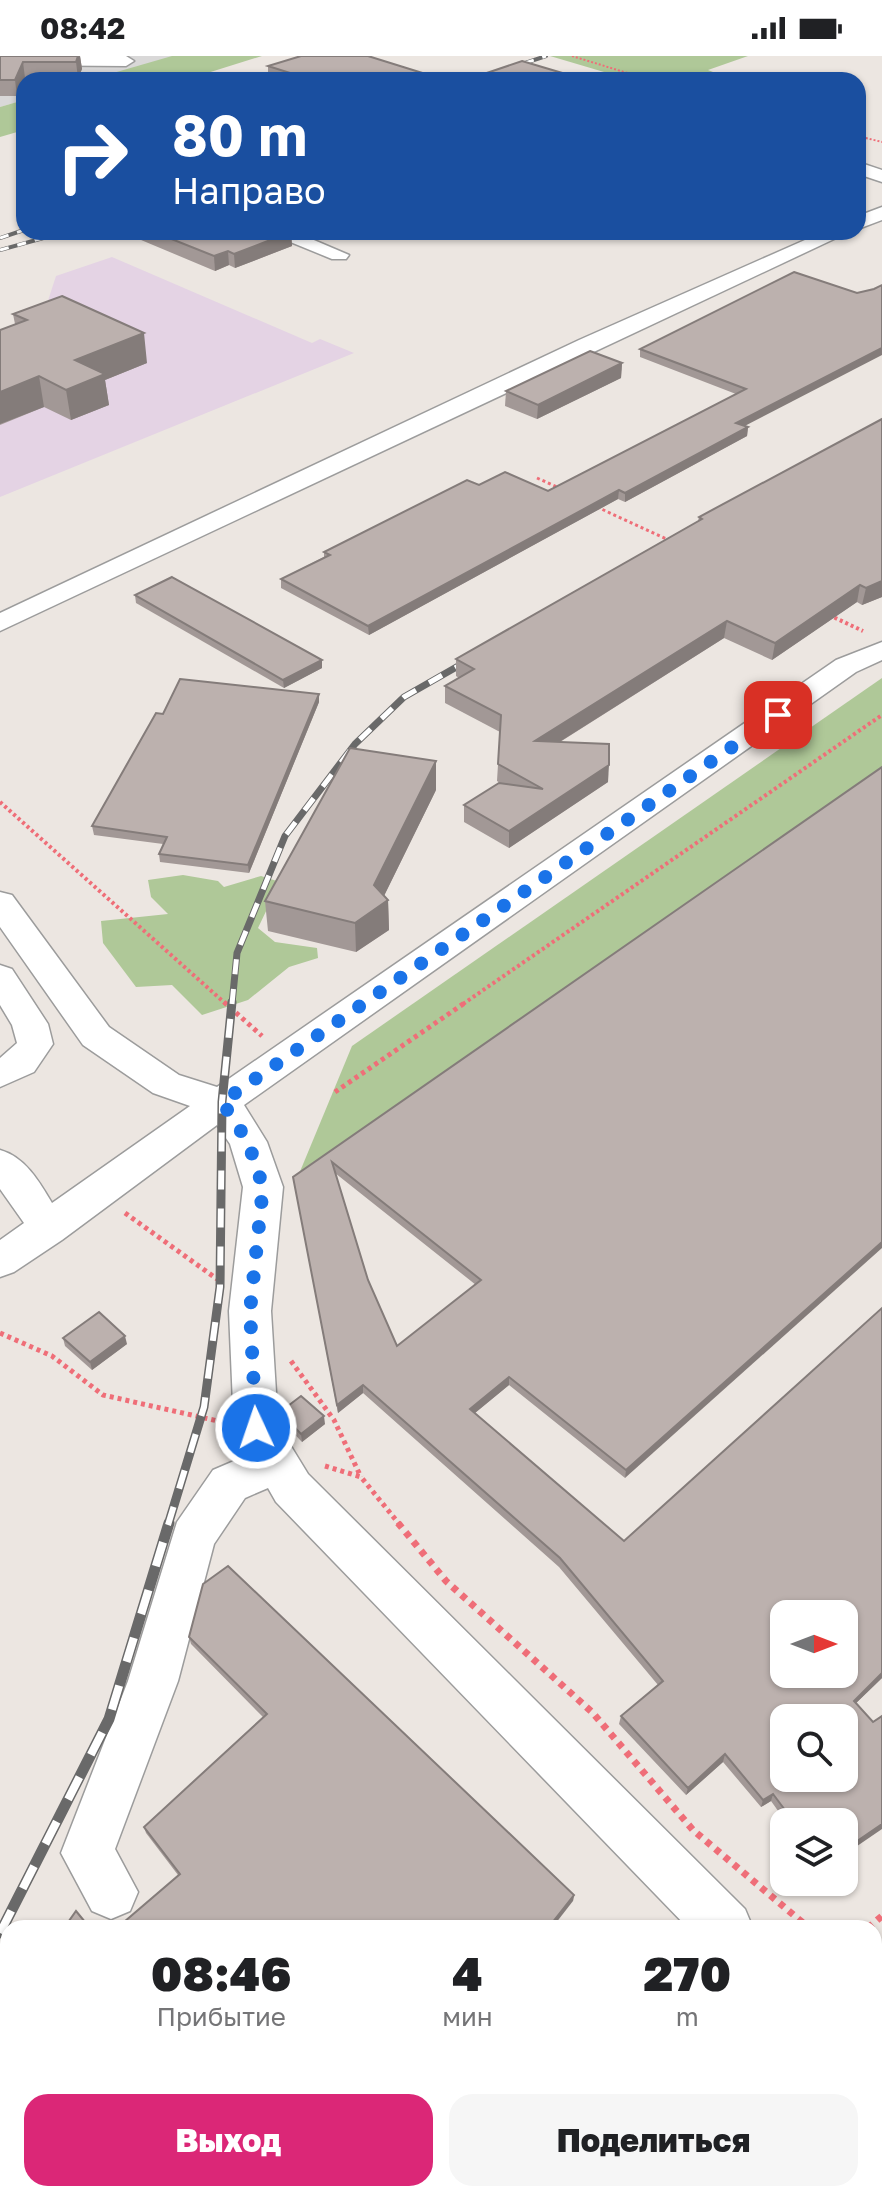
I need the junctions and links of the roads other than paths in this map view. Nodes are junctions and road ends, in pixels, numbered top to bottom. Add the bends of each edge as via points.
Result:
1 (11, 56) edge
2 (0, 60) edge
3 (126, 61) dead end
4 (298, 240) edge
5 (822, 240) edge
6 (339, 255) dead end
7 (0, 623) edge
8 (875, 641) edge
9 (0, 903) edge
10 (0, 977) edge
11 (0, 1074) edge
12 (222, 1102) junction
13 (0, 1164) edge
14 (48, 1229) junction
15 (0, 1261) edge
16 (277, 1463) junction
17 (111, 1892) dead end
18 (718, 1920) edge

1 - 2 street
2 - 3 street
4 - 6 street
5 - 7 street
8 - 12 street
9 - 12 street via 96,1036 166,1084
10 - 11 street via 30,1024 35,1044 21,1063
12 - 14 street
12 - 16 street via 248,1142 263,1187 250,1311 256,1428
13 - 14 street via 22,1187
14 - 15 street
16 - 17 street via 229,1484 193,1537 153,1681 87,1853
16 - 18 street via 292,1488

